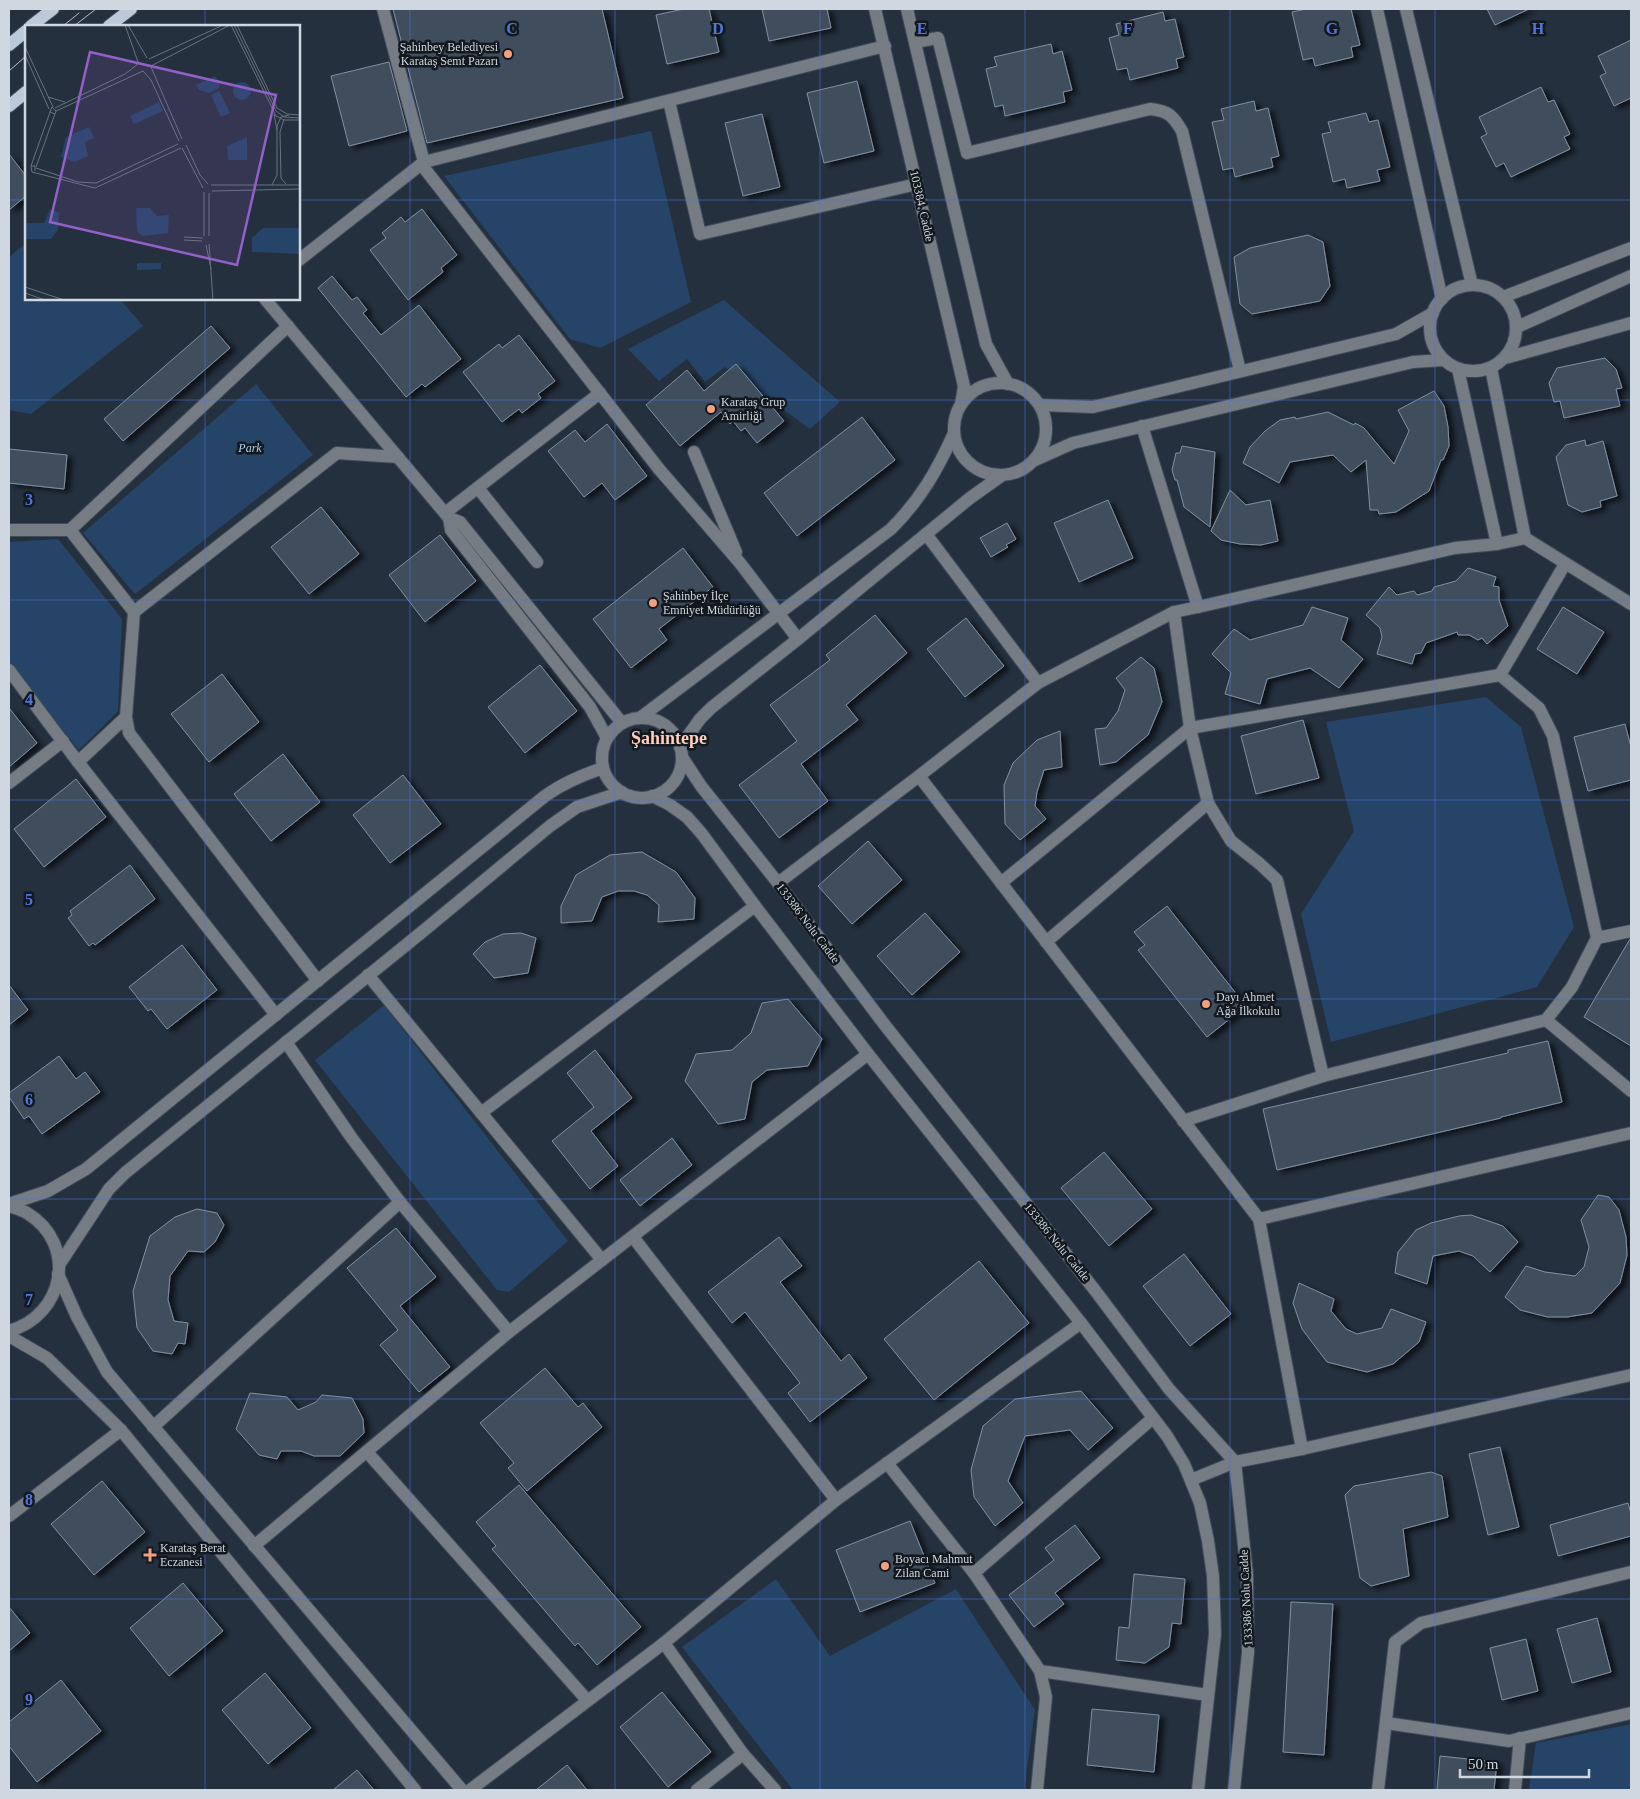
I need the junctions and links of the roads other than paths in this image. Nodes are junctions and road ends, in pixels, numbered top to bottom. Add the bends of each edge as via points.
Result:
1 (53, 9) edge
2 (131, 9) edge
3 (382, 9) edge
4 (876, 9) edge
5 (907, 9) edge
6 (1377, 9) edge
7 (1406, 9) edge
8 (33, 25) edge
9 (110, 25) edge
10 (25, 31) edge
11 (915, 42) junction
12 (9, 45) edge
13 (885, 46) junction
14 (25, 93) edge
15 (669, 101) junction
16 (9, 106) edge
17 (422, 163) junction
18 (917, 184) junction
19 (1631, 248) edge
20 (300, 259) edge
21 (1631, 276) edge
22 (1472, 285) junction
23 (1503, 297) junction
24 (1442, 299) junction
25 (266, 300) edge
26 (1433, 313) junction
27 (1631, 323) edge
28 (288, 326) junction
29 (1517, 327) junction
30 (1505, 358) junction
31 (1444, 360) junction
32 (1491, 368) junction
33 (1458, 369) junction
34 (1240, 371) junction
35 (1008, 384) junction
36 (600, 393) junction
37 (961, 405) junction
38 (1040, 405) junction
39 (1142, 426) junction
40 (954, 433) junction
41 (694, 452) dead end
42 (398, 457) junction
43 (1035, 460) junction
44 (1001, 476) junction
45 (478, 488) junction
46 (447, 516) junction
47 (9, 530) edge
48 (70, 530) junction
49 (926, 534) junction
50 (1525, 538) junction
51 (1497, 544) junction
52 (537, 562) dead end
53 (740, 563) junction
54 (1564, 564) junction
55 (1631, 604) edge
56 (1198, 606) junction
57 (134, 612) junction
58 (1174, 612) junction
59 (779, 613) junction
60 (798, 639) junction
61 (9, 670) edge
62 (1500, 675) junction
63 (1038, 683) junction
64 (126, 717) junction
65 (641, 717) junction
66 (622, 723) junction
67 (1190, 728) junction
68 (607, 738) junction
69 (63, 741) junction
70 (681, 752) junction
71 (78, 762) junction
72 (603, 768) junction
73 (919, 776) junction
74 (9, 783) edge
75 (622, 792) junction
76 (652, 796) junction
77 (1208, 803) junction
78 (778, 883) junction
79 (1001, 883) junction
80 (755, 906) junction
81 (1631, 931) edge
82 (1597, 938) junction
83 (1046, 942) junction
84 (368, 976) junction
85 (318, 982) junction
86 (276, 1015) junction
87 (1546, 1020) junction
88 (286, 1042) junction
89 (868, 1054) junction
90 (1323, 1076) junction
91 (1631, 1091) edge
92 (481, 1113) junction
93 (1183, 1121) junction
94 (1631, 1133) edge
95 (400, 1202) junction
96 (9, 1205) edge
97 (1259, 1219) junction
98 (633, 1237) junction
99 (602, 1260) junction
100 (59, 1269) junction
101 (1081, 1323) junction
102 (9, 1331) edge
103 (509, 1332) junction
104 (9, 1336) edge
105 (1631, 1375) edge
106 (1153, 1418) junction
107 (153, 1427) junction
108 (121, 1430) junction
109 (1302, 1449) junction
110 (367, 1452) junction
111 (1235, 1462) junction
112 (887, 1463) junction
113 (1191, 1480) junction
114 (836, 1500) junction
115 (9, 1516) edge
116 (254, 1546) junction
117 (1631, 1572) edge
118 (974, 1573) junction
119 (664, 1643) junction
120 (1040, 1670) junction
121 (1208, 1695) junction
122 (586, 1700) junction
123 (1631, 1712) edge
124 (1386, 1723) junction
125 (1520, 1738) junction
126 (744, 1754) junction
127 (415, 1790) edge
128 (462, 1790) edge
129 (470, 1790) edge
130 (697, 1790) edge
131 (776, 1790) edge
132 (1037, 1790) edge
133 (1198, 1790) edge
134 (1234, 1790) edge
135 (1378, 1790) edge
136 (1515, 1790) edge

1 - 8 main road
2 - 9 main road
3 - 17 street
4 - 13 street, 103384. Cadde
5 - 11 street
6 - 24 street
7 - 22 street
10 - 12 main road
11 - 34 street via 938,38 967,153 1150,109 1172,116 1182,131
11 - 35 street via 986,344
13 - 15 street
13 - 18 street, 103384. Cadde
14 - 16 main road
15 - 17 street
15 - 18 street via 700,234
17 - 20 street
17 - 36 street
18 - 37 street, 103384. Cadde via 964,386
19 - 23 street
21 - 29 street
22 - 23 street via 1489,288
22 - 24 street via 1456,289
23 - 29 street via 1513,311
24 - 26 street
25 - 28 street
26 - 31 street via 1430,330 1434,346
26 - 34 street via 1396,334
27 - 30 street
28 - 42 street
28 - 48 street
29 - 30 street via 1514,344
30 - 32 street
31 - 33 street
31 - 39 street via 1413,362
32 - 33 street via 1475,372
32 - 50 street
33 - 51 street
34 - 38 street via 1093,407
35 - 37 street via 990,384 973,391
35 - 38 street via 1026,391
36 - 45 street
36 - 53 street
37 - 40 street via 955,418
38 - 43 street via 1046,423 1044,443
39 - 43 street via 1073,443
39 - 56 street
40 - 44 street via 958,450 969,464 984,473
40 - 59 street via 932,479 906,514 891,529
41 - 53 street
42 - 46 street
42 - 57 street via 337,453
43 - 44 street via 1020,472
44 - 49 street
45 - 46 street
45 - 52 street
46 - 66 street via 460,522
46 - 68 street via 451,530 590,707
47 - 48 street
48 - 57 street
49 - 60 street
49 - 63 street
50 - 51 street
50 - 54 street
51 - 56 street via 1455,548
53 - 59 street
54 - 55 street
54 - 62 street
56 - 58 street
57 - 64 street
58 - 63 street
58 - 67 street
59 - 60 street
59 - 65 street
60 - 70 street via 711,708 700,719
61 - 69 street
62 - 67 street
62 - 82 street via 1539,708 1553,736
63 - 73 street
64 - 71 street
64 - 85 street via 129,733
65 - 66 street
65 - 70 street via 670,729
66 - 68 street
67 - 77 street
67 - 79 street
68 - 72 street via 603,747
69 - 71 street
69 - 74 street
70 - 76 street via 678,772 670,786
70 - 78 street, 133386 Nolu Cadde via 701,786
71 - 86 street
72 - 75 street via 610,782
72 - 85 street via 576,777 545,796
73 - 78 street
73 - 79 street
75 - 76 street via 637,797
75 - 84 street via 577,807 564,815
76 - 80 street via 687,817
77 - 83 street
77 - 90 street via 1231,841 1277,880
78 - 111 street, 133386 Nolu Cadde via 1169,1390
79 - 83 street
80 - 89 street
80 - 92 street
81 - 82 street
82 - 87 street via 1572,987
83 - 93 street
84 - 88 street
84 - 92 street
85 - 86 street
86 - 96 street via 86,1169 48,1191
87 - 90 street
87 - 91 street
88 - 95 street
88 - 100 street via 109,1189
89 - 98 street
89 - 101 street
90 - 93 street
92 - 99 street
93 - 97 street
94 - 97 street
95 - 103 street
95 - 107 street
96 - 100 street via 26,1212 43,1226 55,1245
97 - 109 street
98 - 99 street
98 - 114 street
99 - 103 street
100 - 102 street via 50,1303 22,1328
100 - 107 street via 77,1317 107,1372
101 - 106 street
101 - 112 street
103 - 110 street
104 - 108 street via 48,1358
105 - 109 street
106 - 113 street
106 - 118 street
107 - 116 street
108 - 115 street
108 - 127 street
109 - 111 street
110 - 116 street
110 - 122 street
111 - 113 street
111 - 134 street, 133386 Nolu Cadde via 1247,1574 1248,1653
112 - 114 street
112 - 118 street
113 - 121 street via 1200,1503 1213,1576 1215,1634
114 - 119 street
116 - 128 street
117 - 124 street via 1421,1623 1395,1642
118 - 120 street
119 - 122 street
119 - 126 street
120 - 121 street
120 - 132 street via 1046,1697
121 - 133 street
122 - 129 street
123 - 125 street
124 - 125 street via 1509,1741
124 - 135 street
125 - 136 street
126 - 130 street
126 - 131 street

